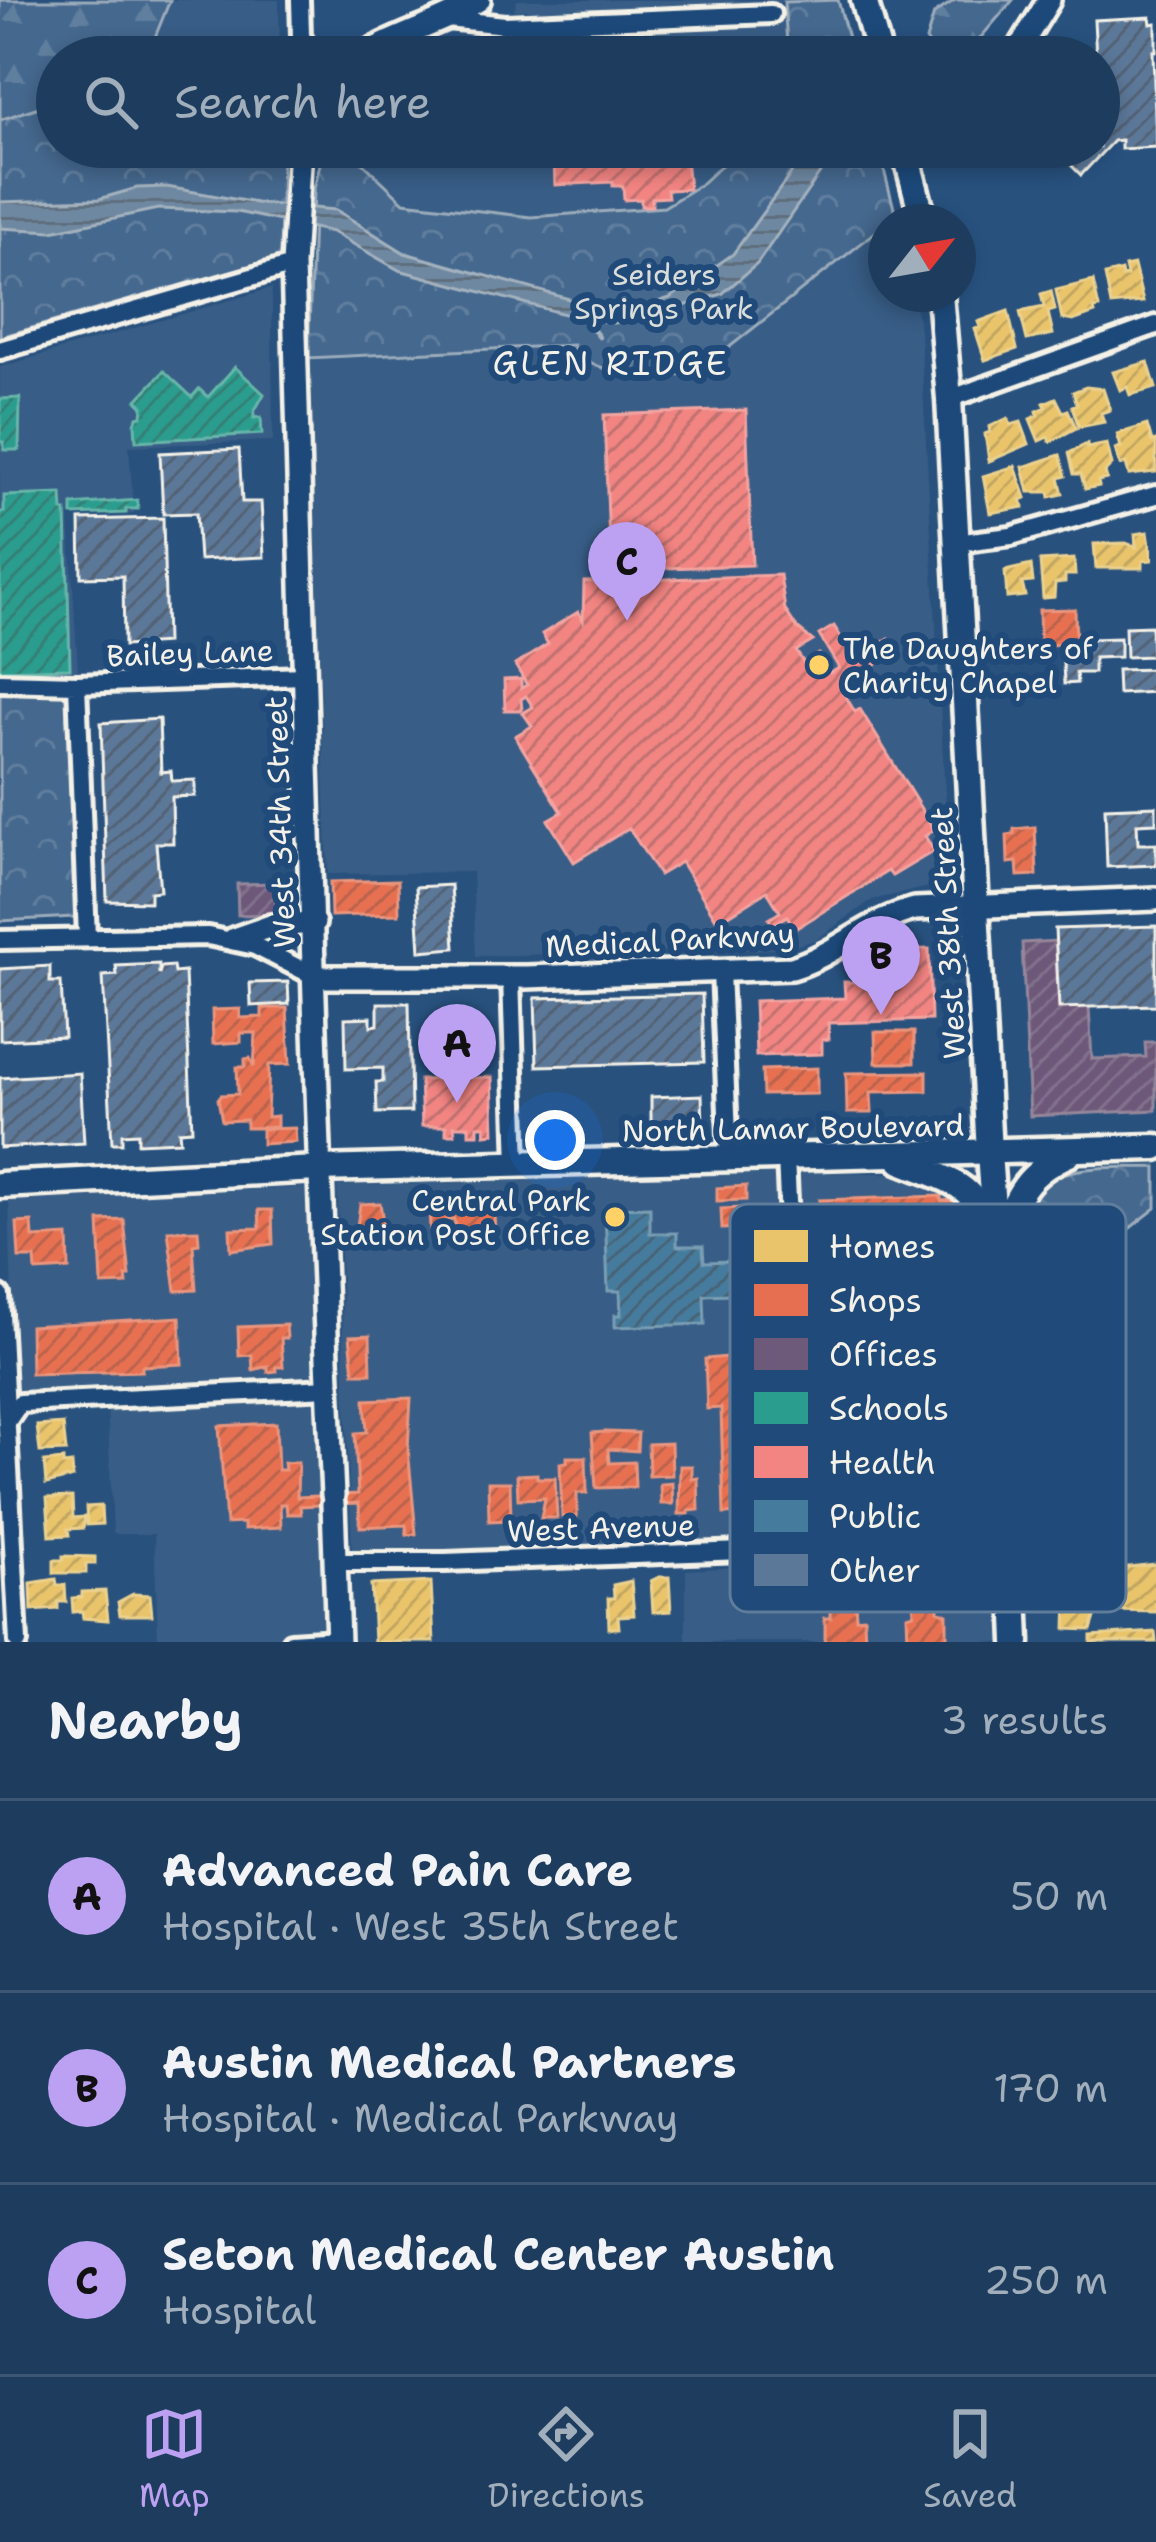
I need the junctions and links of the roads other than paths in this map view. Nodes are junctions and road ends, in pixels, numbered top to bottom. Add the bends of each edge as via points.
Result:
1 (300, 0) edge
2 (479, 0) edge
3 (864, 0) edge
4 (1049, 0) edge
5 (771, 14) dead end
6 (447, 19) junction
7 (301, 36) edge
8 (400, 36) edge
9 (874, 36) edge
10 (1027, 36) edge
11 (298, 168) edge
12 (911, 168) edge
13 (920, 204) edge
14 (294, 256) junction
15 (942, 312) edge
16 (1156, 325) edge
17 (0, 350) edge
18 (950, 399) junction
19 (1156, 495) edge
20 (956, 543) junction
21 (304, 676) junction
22 (0, 682) edge
23 (77, 684) junction
24 (1156, 899) edge
25 (978, 906) junction
26 (314, 923) junction
27 (87, 938) junction
28 (234, 939) junction
29 (0, 940) edge
30 (721, 971) junction
31 (511, 976) junction
32 (316, 977) junction
33 (1156, 1148) edge
34 (1077, 1150) junction
35 (989, 1153) junction
36 (888, 1155) junction
37 (786, 1157) junction
38 (729, 1159) junction
39 (518, 1166) junction
40 (318, 1169) junction
41 (0, 1185) edge
42 (788, 1204) edge
43 (977, 1204) edge
44 (993, 1204) edge
45 (1015, 1204) edge
46 (0, 1295) edge
47 (0, 1307) edge
48 (328, 1388) junction
49 (3, 1422) edge
50 (730, 1550) edge
51 (336, 1562) junction
52 (1016, 1612) edge
53 (338, 1641) edge
54 (19, 1642) edge
55 (291, 1642) edge
56 (1017, 1642) edge

1 - 7 street
2 - 6 street
3 - 9 main road
4 - 10 street
5 - 6 street via 505,25
6 - 8 street
11 - 14 street, West 34th Street
12 - 13 main road
14 - 17 street
14 - 21 street, West 34th Street
15 - 18 main road, West 38th Street
16 - 18 street
18 - 20 main road, West 38th Street
19 - 20 street via 1011,536
20 - 25 main road, West 38th Street
21 - 23 street, Bailey Lane
21 - 26 street, West 34th Street
22 - 23 street, Bailey Lane
23 - 27 street
24 - 25 street, Medical Parkway
25 - 30 street, Medical Parkway via 893,914 791,968
25 - 35 main road, West 38th Street
26 - 28 street
26 - 32 street, West 34th Street
27 - 28 street
27 - 29 street
28 - 32 street
30 - 31 street, Medical Parkway
30 - 38 street
31 - 32 street, Medical Parkway
31 - 39 street
32 - 40 street, West 34th Street
33 - 34 main road, North Lamar Boulevard
34 - 35 main road, North Lamar Boulevard
34 - 45 main road via 1040,1168
35 - 36 main road, North Lamar Boulevard
35 - 44 main road, West 38th Street
36 - 37 main road, North Lamar Boulevard
36 - 43 main road via 958,1182
37 - 38 main road, North Lamar Boulevard
37 - 42 street
38 - 39 main road, North Lamar Boulevard
39 - 40 main road, North Lamar Boulevard
40 - 41 main road, North Lamar Boulevard
40 - 48 street, West 34th Street
46 - 47 street
47 - 49 street
48 - 49 street via 20,1403
48 - 51 street, West 34th Street
49 - 54 street
50 - 51 street, West Avenue
51 - 53 street, West 34th Street
52 - 56 main road, West 38th Street
53 - 55 street

